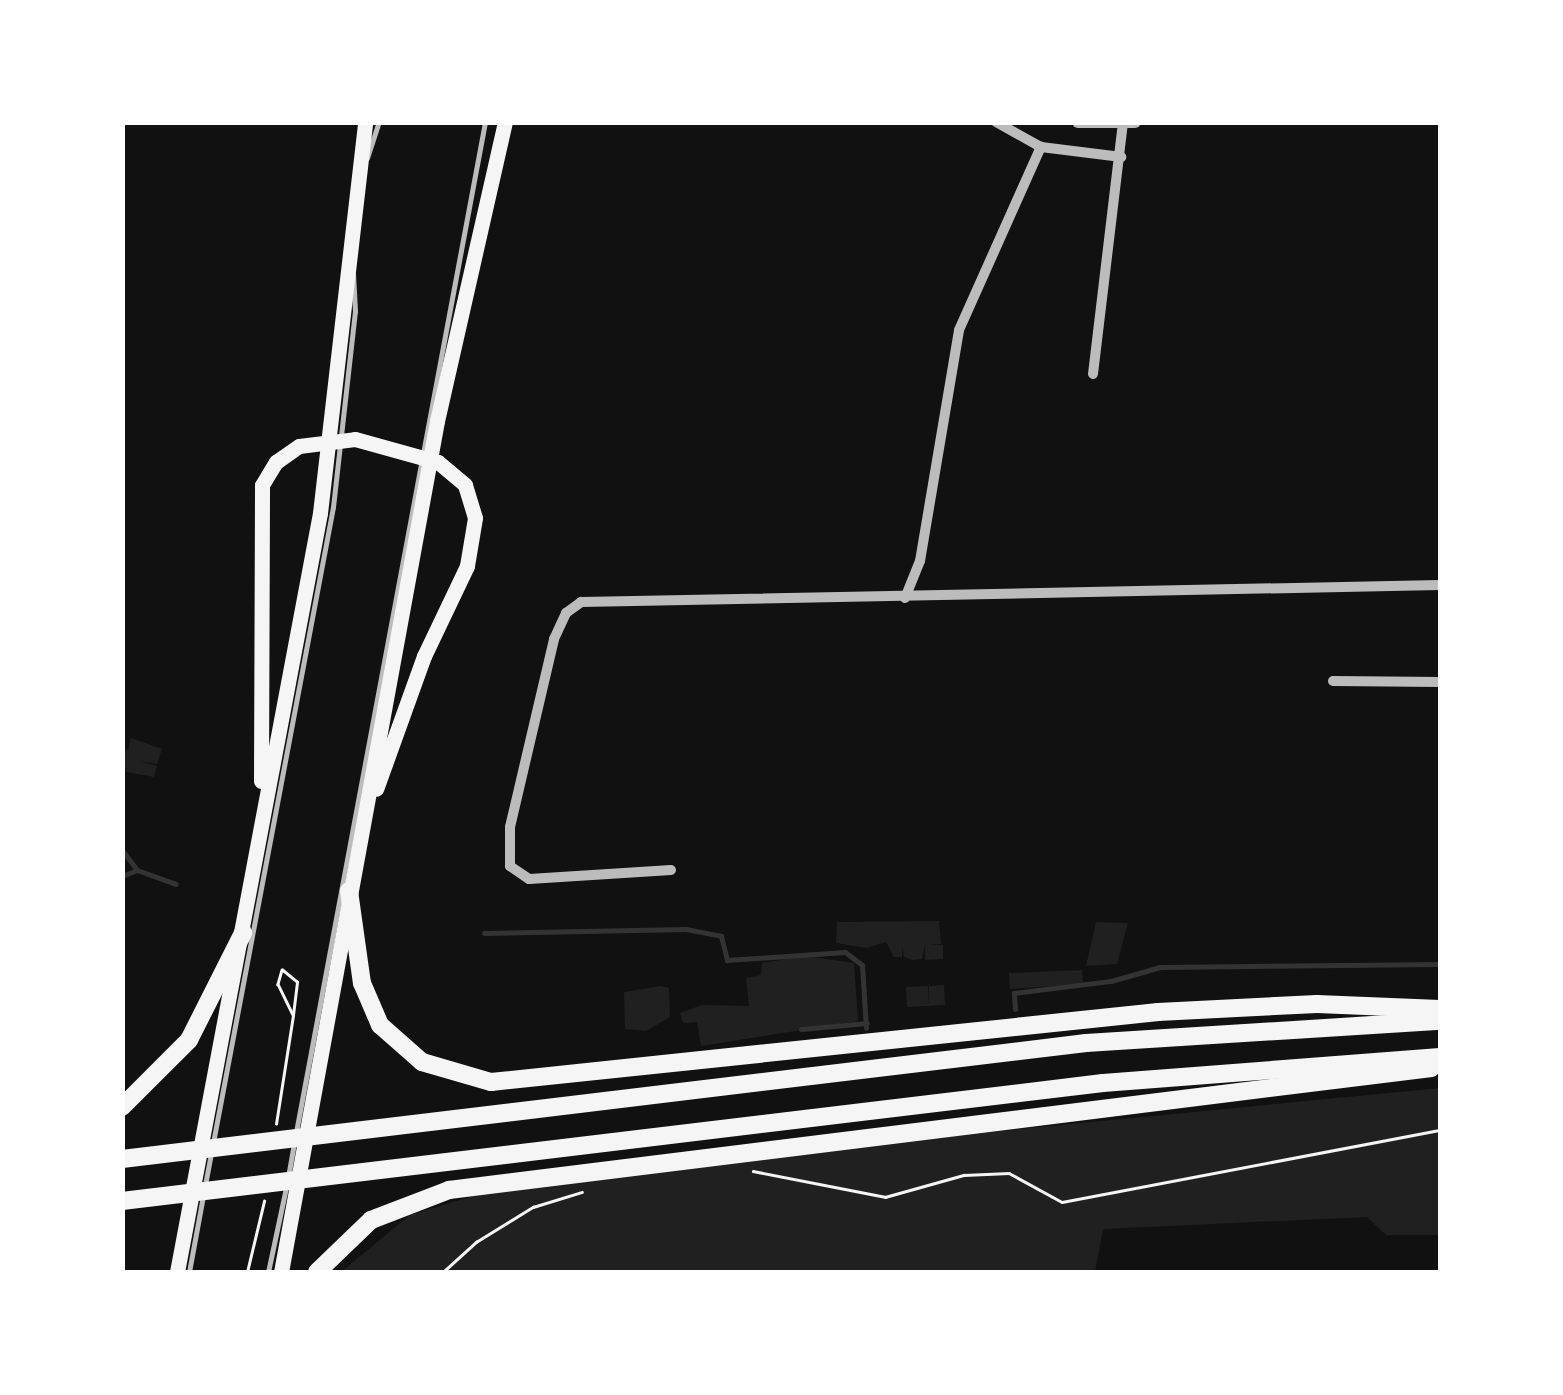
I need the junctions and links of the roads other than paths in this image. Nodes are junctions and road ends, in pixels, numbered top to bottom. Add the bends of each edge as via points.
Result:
1 (364, 122) edge
2 (378, 122) edge
3 (484, 122) edge
4 (505, 122) edge
5 (996, 122) edge
6 (1078, 122) edge
7 (1129, 124) edge
8 (1041, 148) junction
9 (1122, 157) junction
10 (357, 189) junction
11 (349, 252) junction
12 (1093, 374) dead end
13 (1440, 585) edge
14 (905, 598) junction
15 (1333, 682) dead end
16 (1440, 682) edge
17 (362, 825) junction
18 (258, 842) junction
19 (671, 870) dead end
20 (349, 891) junction
21 (243, 933) junction
22 (1440, 1009) edge
23 (1440, 1021) edge
24 (1440, 1056) edge
25 (1440, 1066) edge
26 (122, 1107) edge
27 (122, 1159) edge
28 (122, 1201) edge
29 (176, 1272) edge
30 (189, 1272) edge
31 (268, 1272) edge
32 (281, 1272) edge
33 (317, 1272) edge

1 - 10 main road
2 - 10 lane
3 - 31 lane
4 - 17 main road via 437,421
5 - 8 street
6 - 7 street
7 - 9 street
8 - 9 street
8 - 14 street via 959,330 920,561
9 - 12 street
10 - 11 main road
11 - 18 main road via 320,513
11 - 30 lane via 355,311 333,507
13 - 14 street
14 - 19 street via 597,598 566,613 556,631 510,827 512,869 529,879
15 - 16 street
17 - 18 main road via 424,656 473,549 471,496 448,468 393,445 312,440 276,462 259,499 266,636
17 - 20 main road
18 - 21 main road
20 - 22 highway via 362,983 380,1026 422,1062 491,1082 1158,1012 1317,1004
20 - 32 main road
21 - 26 highway via 190,1040
21 - 29 main road
23 - 27 highway via 1086,1043
24 - 28 highway via 1103,1083
25 - 33 highway via 449,1190 371,1220

